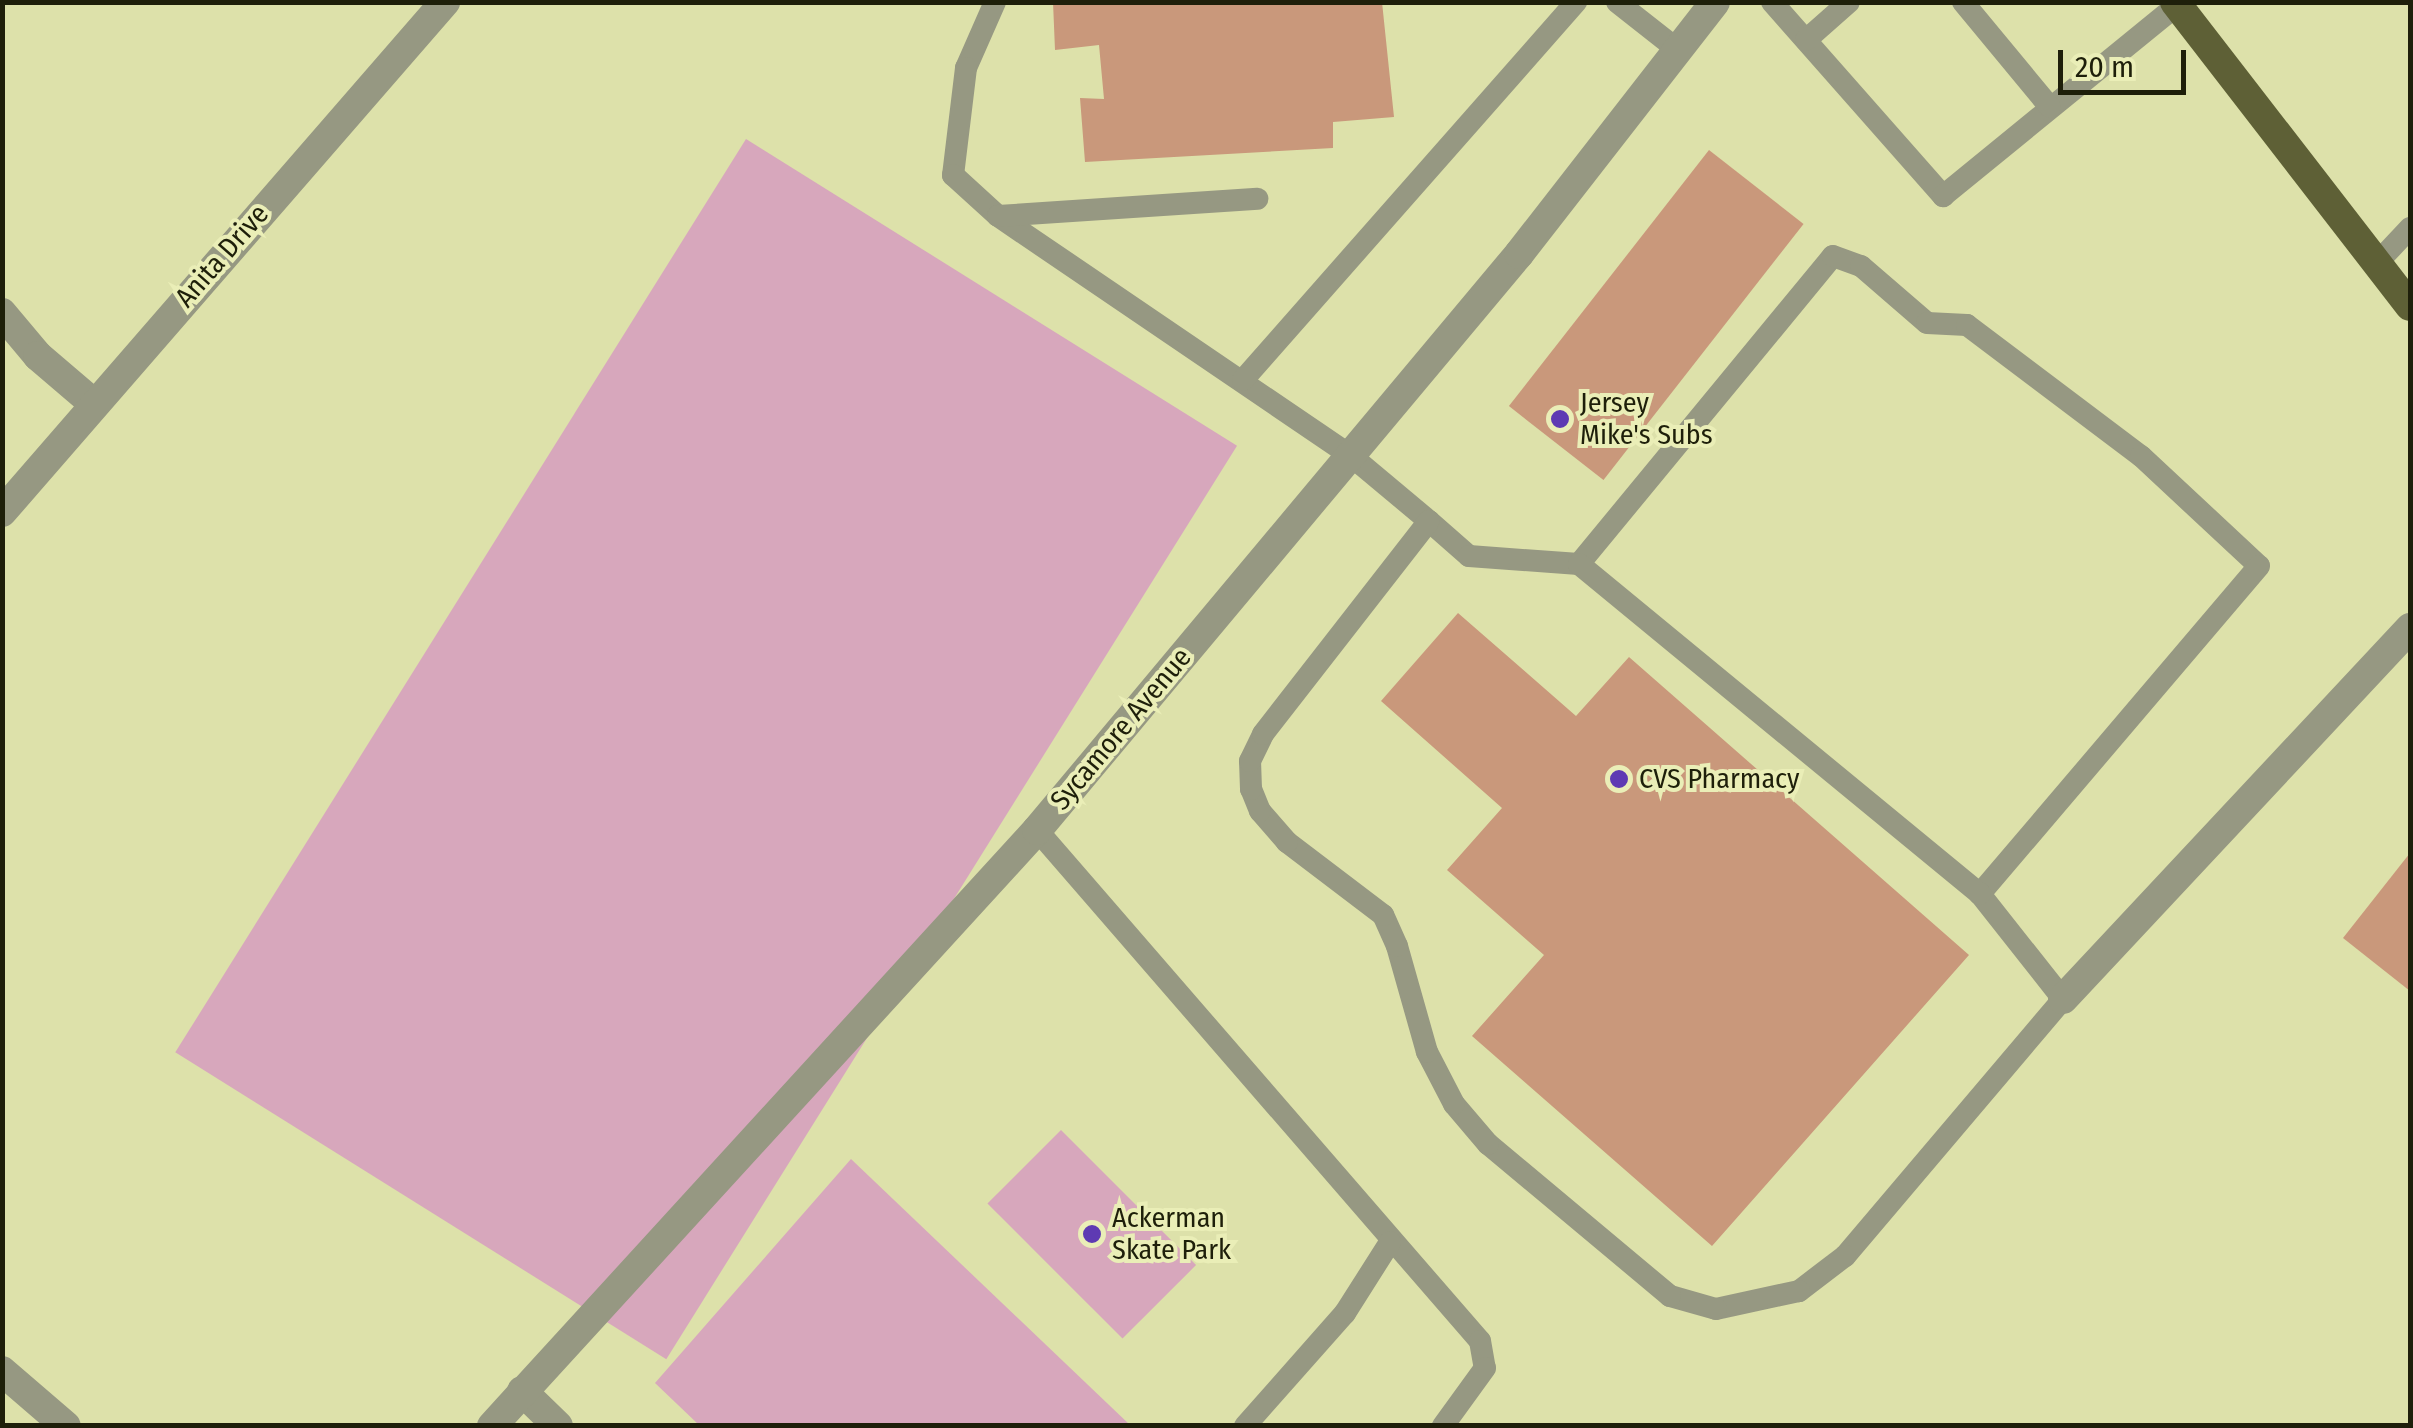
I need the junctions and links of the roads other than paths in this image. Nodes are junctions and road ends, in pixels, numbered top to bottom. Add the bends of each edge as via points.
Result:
1 (445, 2) edge
2 (995, 2) edge
3 (1576, 2) edge
4 (1617, 2) edge
5 (1715, 2) edge
6 (1772, 2) edge
7 (1849, 2) edge
8 (1963, 2) edge
9 (2176, 4) edge
10 (1806, 40) junction
11 (1678, 50) junction
12 (2050, 107) junction
13 (1257, 199) dead end
14 (998, 216) junction
15 (2410, 228) edge
16 (2377, 263) junction
17 (2410, 306) edge
18 (2, 314) edge
19 (1243, 380) junction
20 (93, 402) junction
21 (1350, 455) junction
22 (2, 512) edge
23 (1428, 521) junction
24 (1578, 564) junction
25 (2410, 628) edge
26 (1036, 830) junction
27 (1980, 894) junction
28 (2064, 999) junction
29 (1390, 1242) junction
30 (2, 1371) edge
31 (522, 1391) junction
32 (66, 1426) edge
33 (492, 1426) edge
34 (558, 1426) edge
35 (1244, 1426) edge
36 (1444, 1426) edge

1 - 20 street, Anita Drive
2 - 14 lane via 966,68 953,175
3 - 19 lane
4 - 11 lane
5 - 11 street, Sycamore Avenue
6 - 10 lane
7 - 10 lane
8 - 12 lane
9 - 12 lane
9 - 16 main road
10 - 12 lane via 1943,196
11 - 21 street, Sycamore Avenue
13 - 14 lane
14 - 19 lane
15 - 16 lane
16 - 17 main road
18 - 20 street via 38,356
19 - 21 lane
20 - 22 street, Anita Drive
21 - 23 lane
21 - 26 street, Sycamore Avenue
23 - 24 lane via 1469,556
23 - 28 lane via 1263,734 1250,761 1251,789 1287,842 1383,915 1427,1052 1454,1104 1488,1144 1670,1296 1716,1309 1799,1291 1830,1268
24 - 27 lane
24 - 27 lane via 1832,256 1861,266 1927,322 1967,326 2141,456 2259,566
25 - 28 street
26 - 29 lane via 1356,1194
26 - 31 street, Sycamore Avenue
27 - 28 lane
29 - 35 lane via 1344,1313
29 - 36 lane via 1480,1341 1486,1368
30 - 32 street
31 - 33 street, Sycamore Avenue
31 - 34 street

